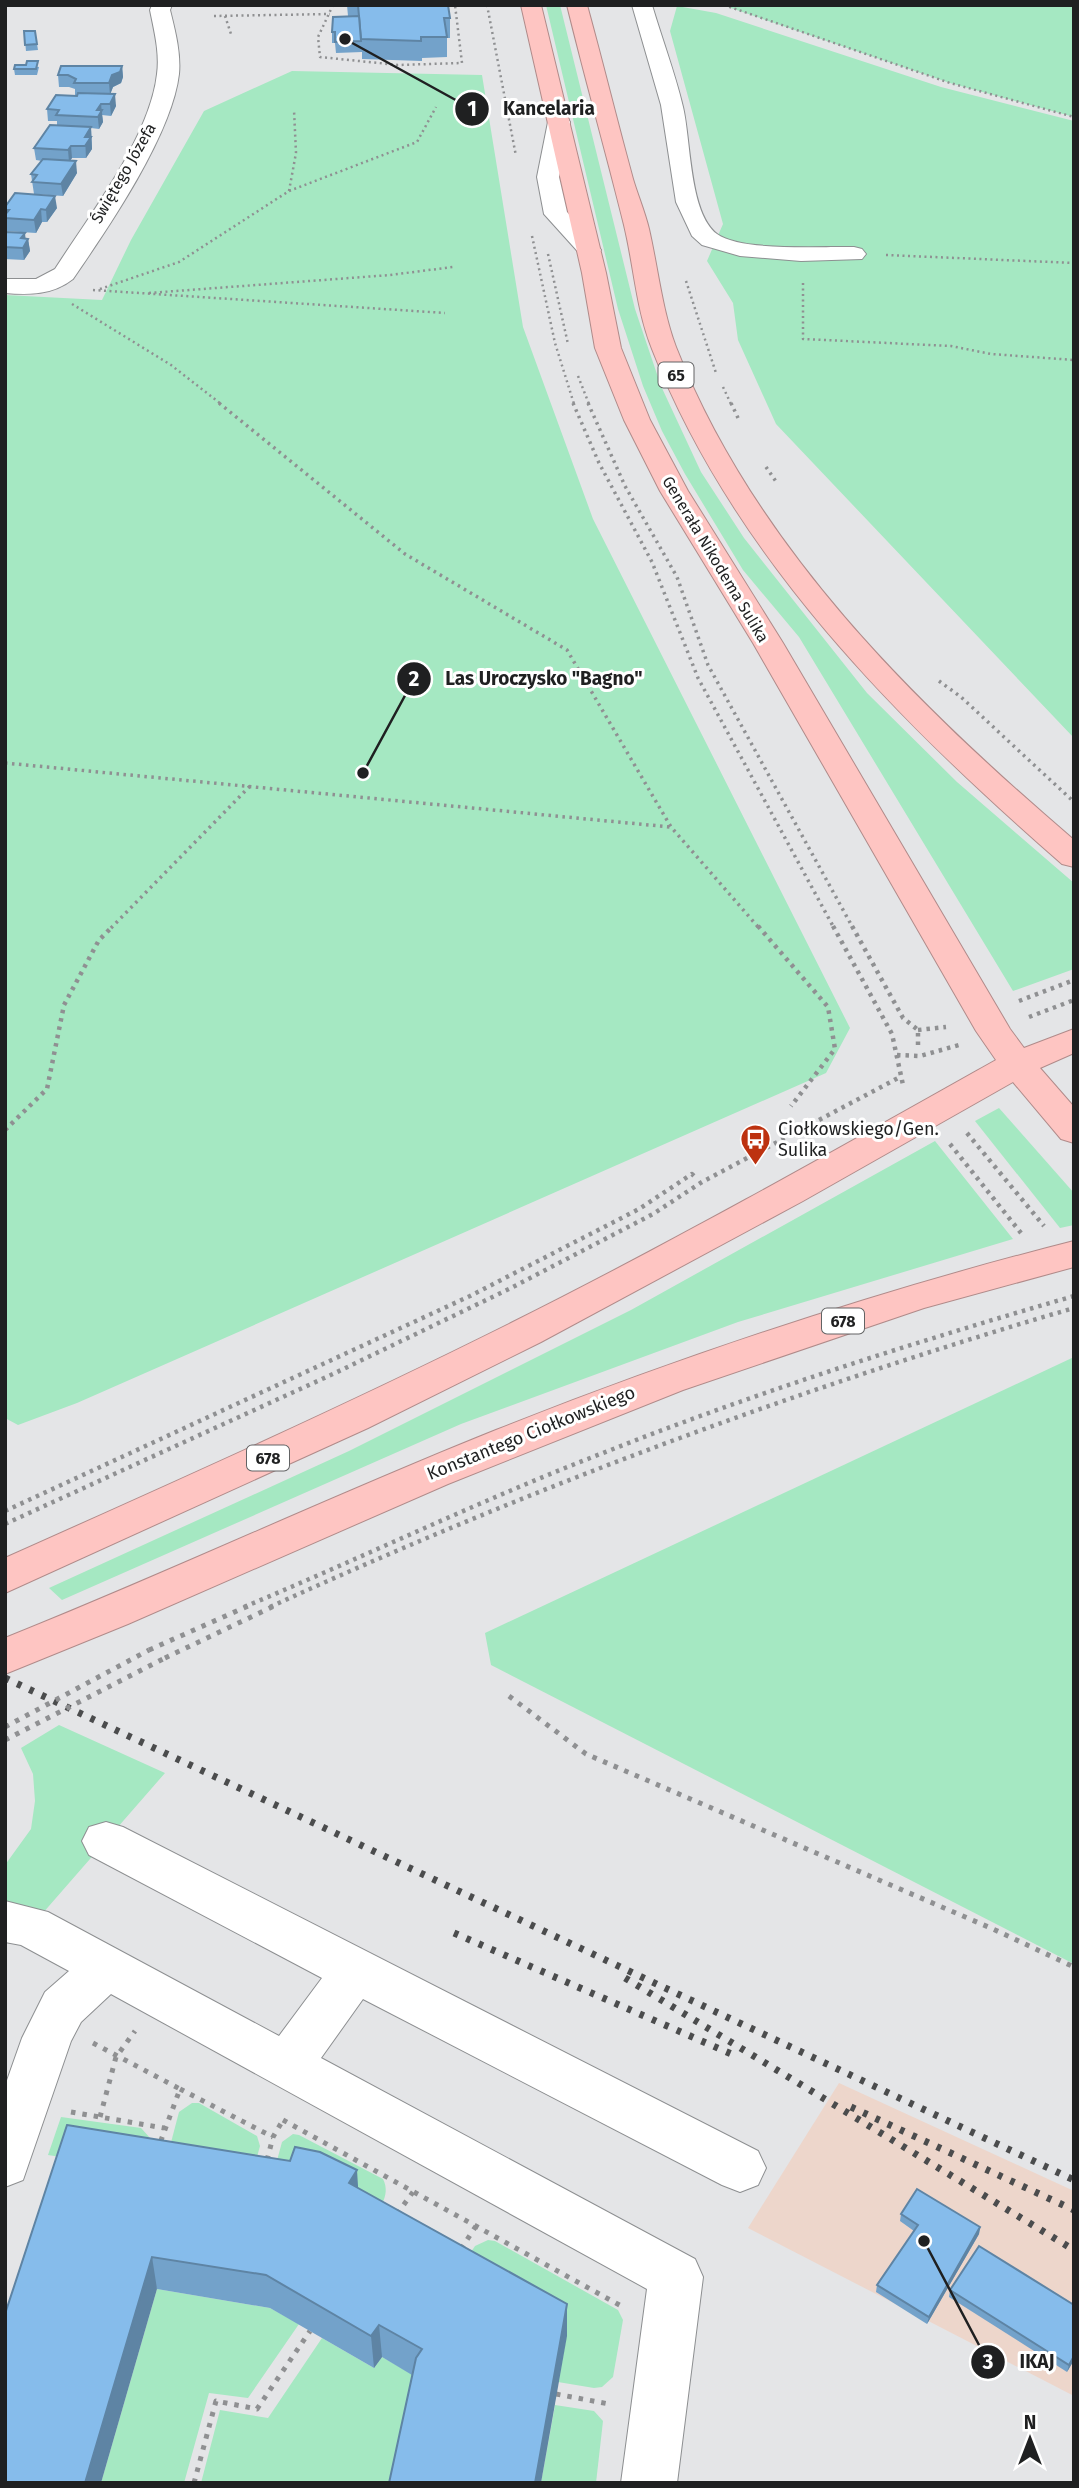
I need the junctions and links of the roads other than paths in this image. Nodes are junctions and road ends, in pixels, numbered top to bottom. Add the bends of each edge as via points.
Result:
1 (162, 5) edge
2 (531, 5) edge
3 (577, 5) edge
4 (642, 5) edge
5 (854, 254) road end
6 (5, 286) edge
7 (1074, 857) edge
8 (1074, 1040) edge
9 (1017, 1064) junction
10 (1074, 1131) edge
11 (1061, 1243) edge
12 (5, 1577) edge
13 (24, 1649) edge
14 (5, 1666) edge
15 (106, 1841) dead end
16 (18, 1924) edge
17 (107, 1967) junction
18 (355, 1971) junction
19 (298, 2070) junction
20 (5, 2163) edge
21 (740, 2168) dead end
22 (649, 2483) edge

1 - 6 street, Świętego Józefa via 168,77 148,133 64,274 46,286
2 - 9 highway, Generała Nikodema Sulika via 608,348 654,455
3 - 7 highway, 65 via 664,346 725,469 819,601 895,689 981,776
4 - 5 street via 675,117 679,164 690,208 707,238 720,244 783,252
8 - 9 highway, 678
9 - 10 highway, Generała Nikodema Sulika
9 - 12 highway, 678 via 527,1332 353,1418
11 - 13 highway, Konstantego Ciołkowskiego / 678 via 616,1398
13 - 14 highway, Konstantego Ciołkowskiego
15 - 18 street
16 - 17 street
17 - 19 street
17 - 20 street via 64,2007 47,2038
18 - 19 street
18 - 21 street
19 - 22 street via 676,2277

